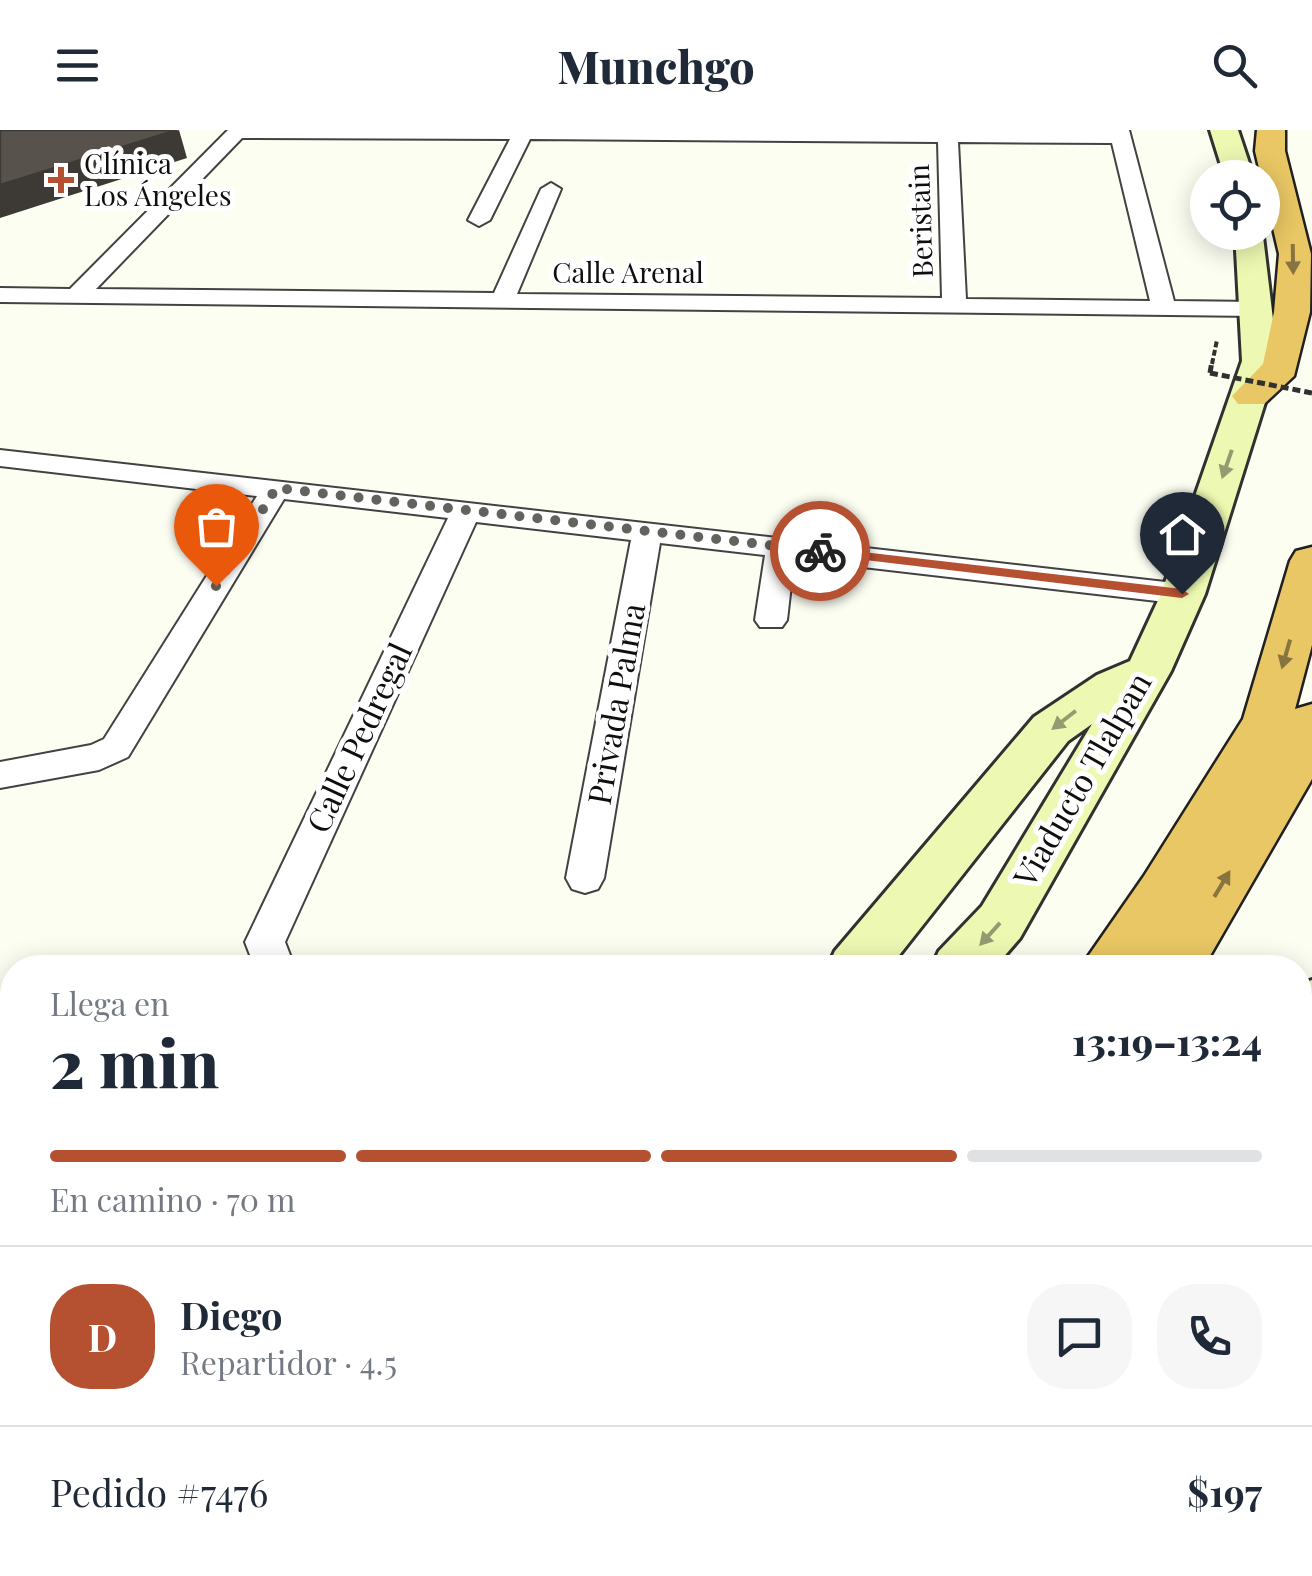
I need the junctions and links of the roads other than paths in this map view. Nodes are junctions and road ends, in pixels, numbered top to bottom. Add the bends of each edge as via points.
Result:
1 (1224, 130) edge
2 (1271, 130) edge
3 (1281, 130) edge
4 (237, 132) edge
5 (661, 132) edge
6 (1120, 133) edge
7 (524, 134) junction
8 (948, 136) junction
9 (1234, 160) edge
10 (551, 189) dead end
11 (1312, 199) edge
12 (479, 220) dead end
13 (1251, 250) edge
14 (0, 295) edge
15 (77, 296) junction
16 (502, 302) junction
17 (954, 304) junction
18 (1164, 305) junction
19 (1256, 309) junction
20 (1251, 396) junction
21 (0, 458) edge
22 (276, 488) junction
23 (467, 509) junction
24 (648, 530) junction
25 (781, 547) junction
26 (1312, 561) edge
27 (1182, 594) junction
28 (771, 620) dead end
29 (1148, 671) junction
30 (1312, 722) edge
31 (0, 775) edge
32 (586, 878) dead end
33 (270, 955) edge
34 (865, 955) edge
35 (971, 955) edge
36 (1118, 955) edge
37 (1179, 955) edge

1 - 9 main road
2 -> 20 highway via 1295,254 1292,312 1280,368
3 - 11 highway
4 - 7 street
4 - 15 street
5 - 7 street
5 - 8 street
6 - 8 street
6 - 18 street
7 - 12 street
8 - 17 street, Beristain
10 - 16 street
13 - 19 main road, Viaducto Tlalpan
14 - 15 street, Calle Arenal
15 - 16 street, Calle Arenal
16 - 17 street, Calle Arenal
17 - 18 street, Calle Arenal
18 - 19 street, Calle Arenal
19 - 20 main road, Viaducto Tlalpan via 1260,360
20 -> 27 main road, Viaducto Tlalpan
21 - 22 street
22 - 23 street
22 - 31 street via 116,748
23 - 24 street
23 - 33 street, Calle Pedregal via 265,942
24 - 25 street
24 - 32 street, Privada Palma
25 - 27 street
25 - 28 street
26 -> 36 highway via 1267,721
27 - 29 main road, Viaducto Tlalpan
29 -> 34 main road via 1051,730
29 -> 35 main road, Viaducto Tlalpan via 1001,922
37 -> 30 highway via 1304,748

